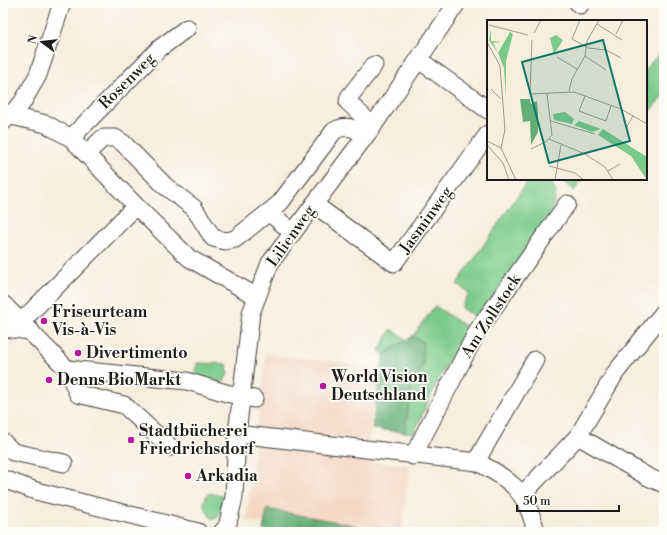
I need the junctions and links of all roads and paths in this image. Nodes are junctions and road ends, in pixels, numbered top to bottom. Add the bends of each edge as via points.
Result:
1 (62, 3) edge
2 (457, 3) edge
3 (187, 28) dead end
4 (419, 60) junction
5 (374, 65) dead end
6 (487, 109) edge
7 (5, 118) edge
8 (369, 130) junction
9 (487, 135) edge
10 (71, 138) junction
11 (86, 154) junction
12 (314, 204) junction
13 (568, 204) dead end
14 (136, 206) junction
15 (269, 212) junction
16 (292, 232) junction
17 (257, 297) junction
18 (3, 304) edge
19 (664, 312) edge
20 (27, 322) junction
21 (3, 328) edge
22 (536, 360) dead end
23 (67, 369) junction
24 (248, 398) junction
25 (237, 434) junction
26 (578, 436) junction
27 (3, 442) edge
28 (170, 447) dead end
29 (413, 456) junction
30 (477, 462) junction
31 (64, 463) dead end
32 (3, 479) edge
33 (664, 484) edge
34 (522, 494) junction
35 (198, 532) edge
36 (222, 532) edge
37 (536, 532) edge

1 - 7 street via 38,75 22,103
2 - 4 street, Lilienweg
3 - 10 street, Rosenweg via 160,48
4 - 6 street
4 - 8 street, Lilienweg
5 - 8 street via 348,97 348,102
7 - 10 street via 46,124
8 - 12 street, Lilienweg
8 - 15 street via 343,126 334,130 280,203
9 - 12 street, Jasminweg via 394,263
10 - 11 street
11 - 14 street
11 - 15 street via 103,138 115,138 123,143 165,186 194,208 213,238 226,241 236,239
12 - 16 street, Lilienweg
13 - 29 street, Am Zollstock via 478,330
14 - 17 street via 189,258
14 - 20 street
15 - 16 street
16 - 17 street, Lilienweg via 270,263
17 - 24 street, Lilienweg via 251,313
18 - 20 street
19 - 26 street via 616,372
20 - 21 street
20 - 23 street
22 - 30 street
23 - 24 street via 187,381
23 - 28 street via 78,394 124,405
24 - 25 street, Lilienweg
25 - 29 street
25 - 36 street, Lilienweg via 234,497 227,527
26 - 33 street
26 - 34 street
27 - 31 street via 13,452
29 - 30 street
30 - 34 street via 499,474
32 - 35 street via 43,493
34 - 37 street

